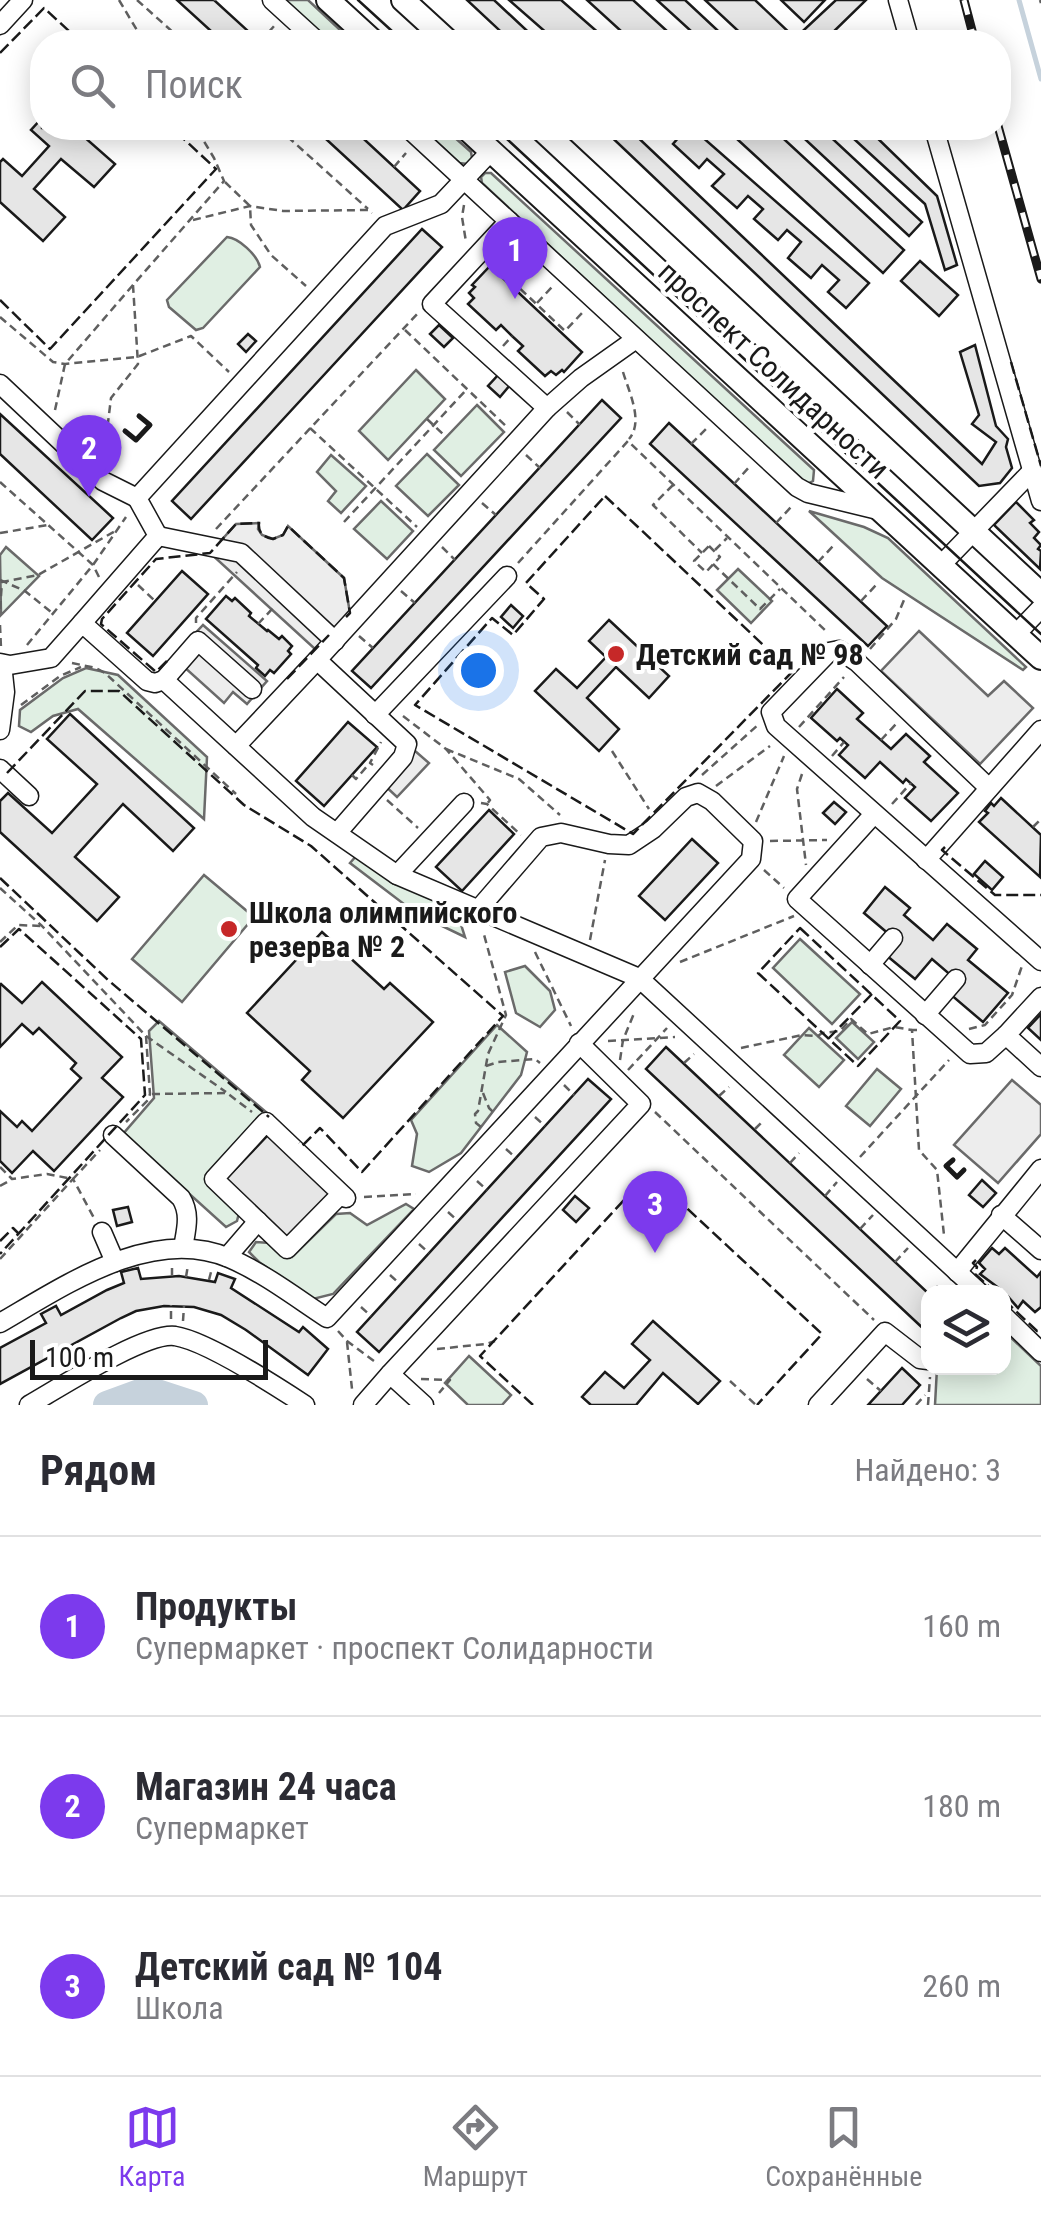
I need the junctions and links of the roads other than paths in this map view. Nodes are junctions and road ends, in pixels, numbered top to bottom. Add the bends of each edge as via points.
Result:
1 (23, 0) edge
2 (272, 0) edge
3 (328, 0) edge
4 (403, 0) edge
5 (898, 0) edge
6 (0, 25) edge
7 (305, 30) edge
8 (361, 30) edge
9 (436, 30) edge
10 (907, 30) edge
11 (419, 140) edge
12 (479, 140) edge
13 (553, 140) edge
14 (937, 140) edge
15 (491, 151) junction
16 (464, 189) junction
17 (509, 222) junction
18 (636, 340) junction
19 (0, 384) edge
20 (548, 408) junction
21 (1032, 471) junction
22 (137, 498) junction
23 (1041, 501) edge
24 (882, 511) junction
25 (974, 530) junction
26 (158, 536) junction
27 (940, 564) junction
28 (507, 576) road end
29 (1041, 594) edge
30 (1041, 608) edge
31 (82, 623) junction
32 (1016, 634) junction
33 (334, 641) junction
34 (1041, 658) edge
35 (317, 660) junction
36 (4, 664) edge
37 (164, 680) junction
38 (252, 689) dead end
39 (383, 715) junction
40 (0, 730) edge
41 (1041, 730) edge
42 (236, 746) junction
43 (0, 769) edge
44 (989, 788) junction
45 (28, 796) dead end
46 (464, 803) road end
47 (877, 816) junction
48 (337, 834) junction
49 (926, 860) junction
50 (397, 875) junction
51 (477, 911) junction
52 (893, 938) dead end
53 (1034, 955) edge
54 (870, 965) junction
55 (956, 979) dead end
56 (642, 981) junction
57 (1041, 997) edge
58 (925, 1015) junction
59 (1006, 1035) junction
60 (579, 1043) junction
61 (1041, 1067) edge
62 (114, 1135) road end
63 (1041, 1168) edge
64 (1001, 1214) junction
65 (258, 1221) junction
66 (102, 1232) road end
67 (183, 1248) junction
68 (1041, 1250) edge
69 (227, 1257) junction
70 (115, 1262) junction
71 (955, 1270) junction
72 (971, 1285) edge
73 (0, 1323) edge
74 (1011, 1323) edge
75 (1041, 1352) edge
76 (921, 1359) edge
77 (393, 1376) junction
78 (357, 1397) edge
79 (29, 1405) edge
80 (306, 1405) edge
81 (424, 1405) edge
82 (818, 1405) edge

1 - 6 street
2 - 7 street
3 - 8 main road
4 - 9 main road
5 - 10 street
11 - 16 street
12 - 15 main road, проспект Солидарности
13 - 25 main road, проспект Солидарности
14 - 21 street
15 - 16 street
15 - 24 main road, проспект Солидарности
16 - 17 street
16 - 22 street via 385,226
17 - 18 street
17 - 20 street via 432,304
18 - 20 street
18 - 24 street via 796,487
19 - 22 street via 103,480
20 - 33 street
21 - 23 street
21 - 25 street
22 - 26 street
24 - 27 main road, проспект Солидарности
25 - 27 street
25 - 29 main road, проспект Солидарности
26 - 31 street
26 - 33 street via 241,553
27 - 32 main road, проспект Солидарности
28 - 39 street
30 - 32 street
31 - 36 street via 51,658
31 - 37 street via 147,681
32 - 34 main road, проспект Солидарности
33 - 35 street
35 - 39 street
35 - 42 street
36 - 40 street
37 - 38 street via 198,642
37 - 42 street
39 - 48 street via 407,744 403,757
41 - 44 street
42 - 48 street
43 - 45 street
44 - 47 street via 856,662 839,650 829,652 771,712 776,726
44 - 49 street
46 - 50 street
47 - 49 street
47 - 54 street via 805,899
48 - 50 street
49 - 53 street
50 - 51 street
51 - 56 street
51 - 56 street via 541,837 562,833 629,845 701,787 753,841 751,859
52 - 54 street
54 - 58 street
55 - 58 street
56 - 60 street
56 - 71 street
57 - 59 street
58 - 59 street via 970,1054 986,1053
59 - 61 street
60 - 69 street via 327,1318
60 - 77 street via 641,1104
62 - 67 street via 181,1198 188,1218
63 - 64 street
64 - 68 street
64 - 71 street
65 - 65 street via 214,1179 266,1122 344,1196 288,1248
65 - 69 street
66 - 70 street
67 - 69 street
67 - 70 street
70 - 73 street
71 - 72 street
74 - 75 street
76 - 82 street via 885,1332
77 - 78 street
77 - 81 street
79 - 80 street via 128,1348 171,1335 205,1346

